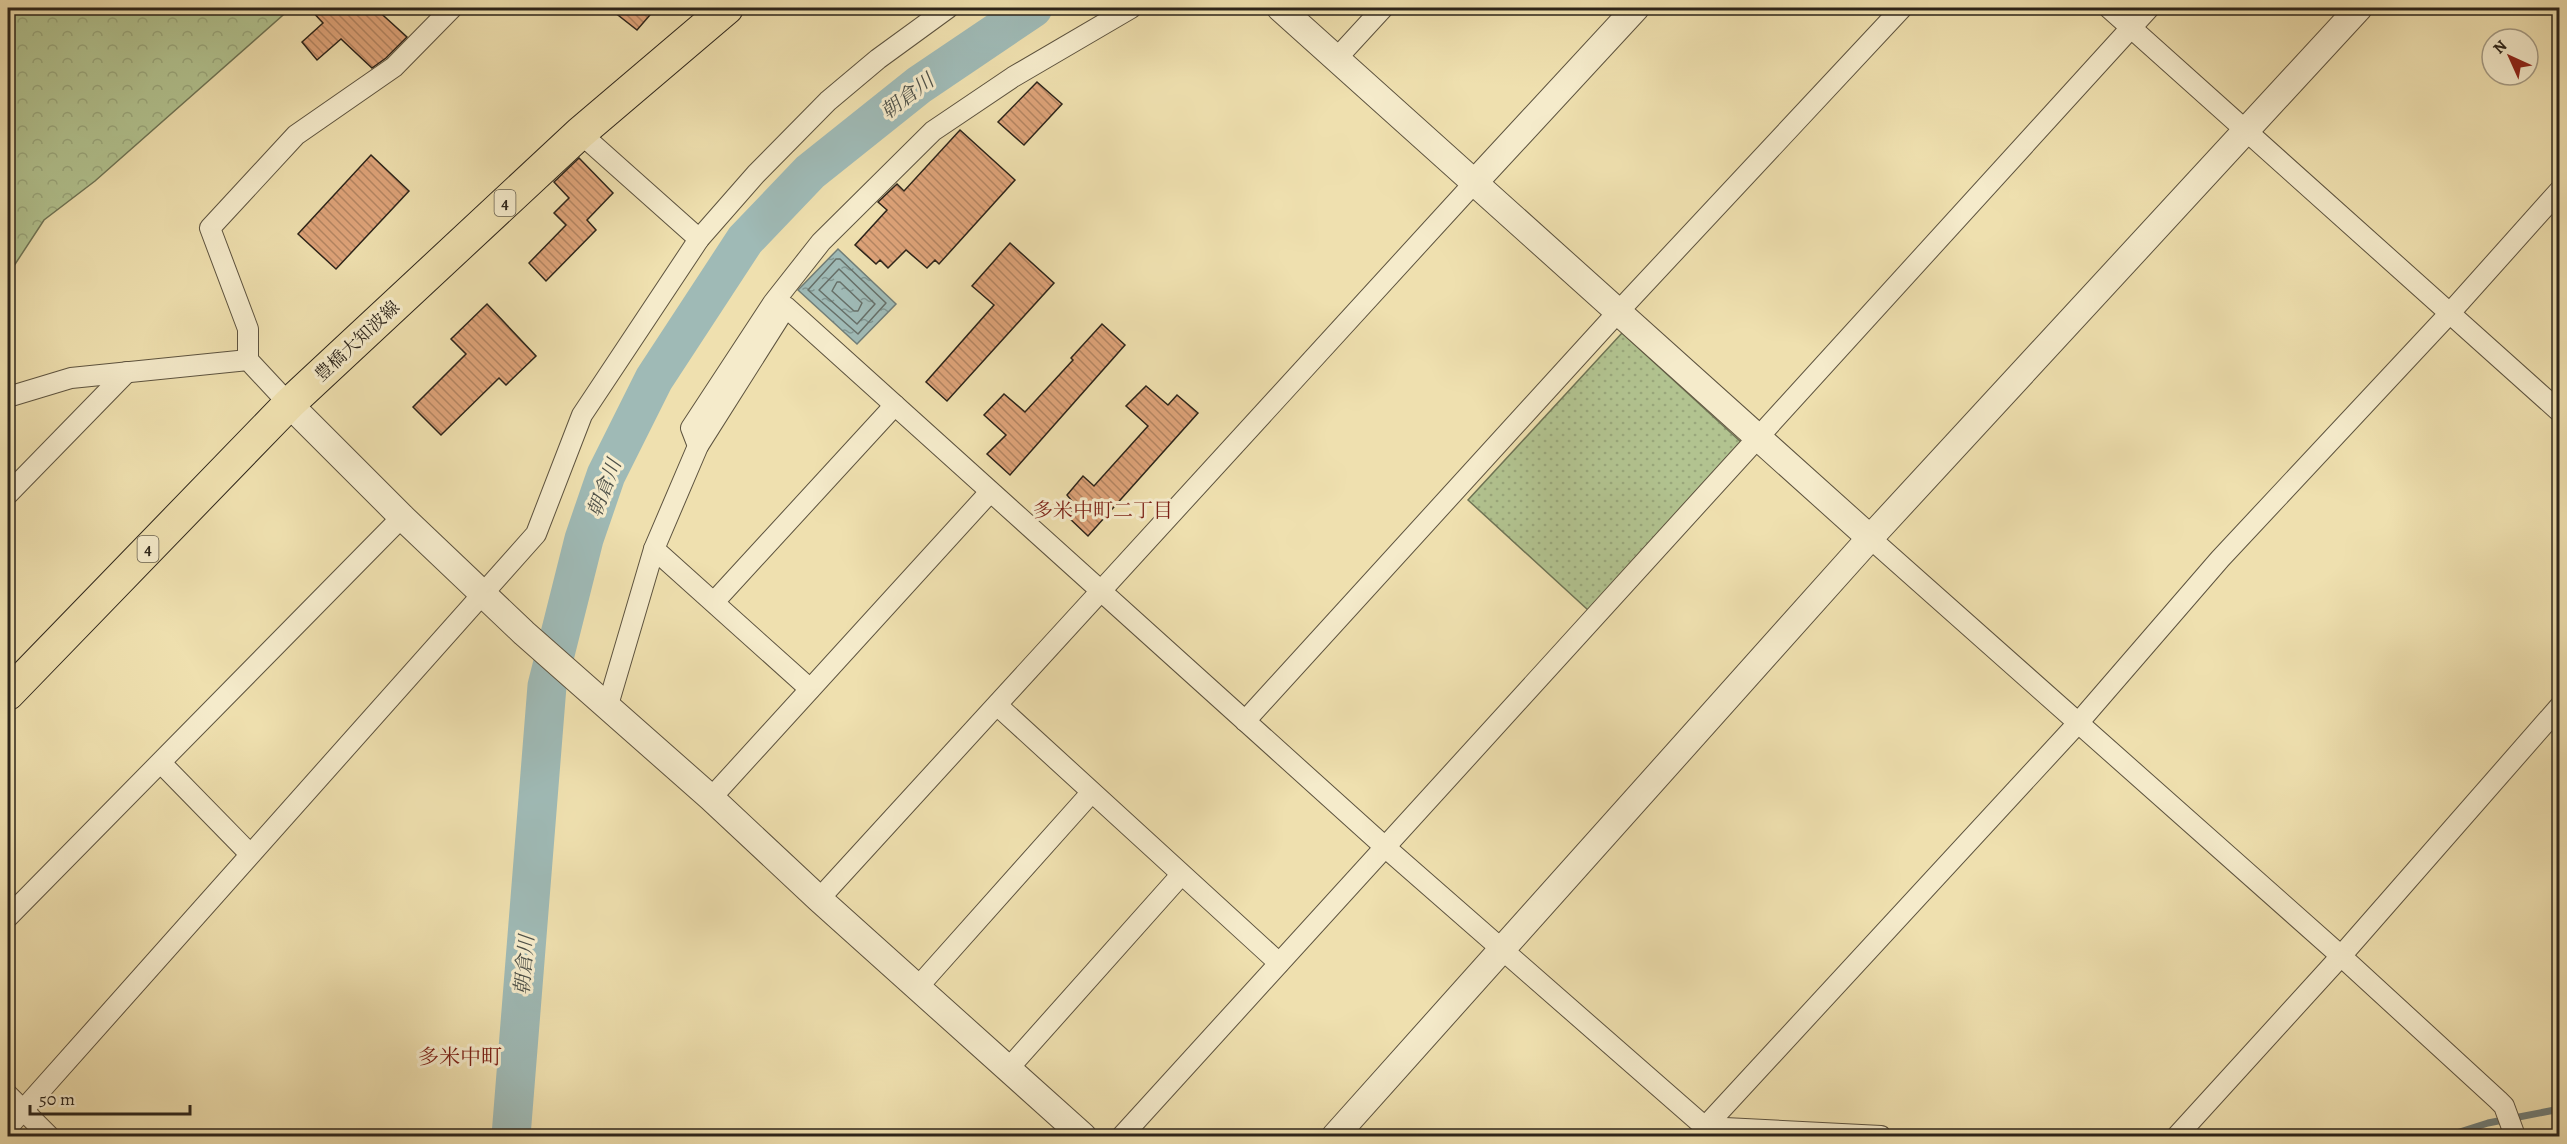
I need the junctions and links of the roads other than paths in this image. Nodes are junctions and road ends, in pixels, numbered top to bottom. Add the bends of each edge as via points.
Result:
1 (452, 8) edge
2 (727, 8) edge
3 (948, 8) edge
4 (1131, 8) edge
5 (1280, 8) edge
6 (1383, 8) edge
7 (1636, 8) edge
8 (1902, 8) edge
9 (2109, 8) edge
10 (2149, 8) edge
11 (2359, 8) edge
12 (2131, 27) junction
13 (1337, 58) junction
14 (2246, 132) junction
15 (580, 133) junction
16 (1475, 182) junction
17 (2559, 190) edge
18 (699, 239) junction
19 (1618, 312) junction
20 (2450, 314) junction
21 (248, 360) junction
22 (128, 372) junction
23 (8, 397) edge
24 (289, 404) junction
25 (895, 405) junction
26 (2559, 412) edge
27 (1759, 438) junction
28 (698, 446) junction
29 (990, 492) junction
30 (8, 494) edge
31 (402, 517) junction
32 (1870, 538) junction
33 (654, 549) junction
34 (1101, 591) junction
35 (482, 593) junction
36 (714, 602) junction
37 (810, 689) junction
38 (8, 694) edge
39 (599, 698) junction
40 (998, 706) junction
41 (2559, 706) edge
42 (1245, 721) junction
43 (2079, 722) junction
44 (160, 763) junction
45 (1091, 793) junction
46 (711, 798) junction
47 (1385, 847) junction
48 (250, 854) junction
49 (1181, 875) junction
50 (819, 899) junction
51 (8, 917) edge
52 (1502, 950) junction
53 (2341, 956) junction
54 (1279, 963) junction
55 (917, 988) junction
56 (1008, 1070) junction
57 (8, 1095) edge
58 (22, 1110) junction
59 (8, 1127) edge
60 (1705, 1128) junction
61 (49, 1137) edge
62 (1083, 1137) edge
63 (1122, 1137) edge
64 (1335, 1137) edge
65 (1881, 1137) edge
66 (2177, 1137) edge
67 (2515, 1137) edge

1 - 21 street via 394,67 296,135 210,228 248,330
2 - 15 main road, 豊橋大知波線 / 4
3 - 18 street via 828,101
4 - 28 street via 1013,77 933,131 821,242 773,303 691,428
5 - 13 street
6 - 13 street
7 - 16 street
8 - 19 street
9 - 12 street
10 - 12 street
11 - 14 street
12 - 14 street
12 - 27 street
13 - 16 street
14 - 20 street
14 - 32 street
15 - 18 street
15 - 24 main road, 豊橋大知波線 / 4
16 - 19 street
16 - 34 street
17 - 20 street
18 - 35 street via 582,415 536,534
19 - 27 street
19 - 42 street
20 - 26 street
20 - 43 street via 2220,559
21 - 22 street
21 - 24 street
22 - 23 street via 71,378
22 - 30 street
24 - 31 street
24 - 38 main road, 豊橋大知波線 / 4
25 - 28 street via 786,307
25 - 29 street
25 - 36 street
27 - 32 street
27 - 47 street
28 - 33 street
29 - 34 street
29 - 37 street
31 - 35 street
31 - 44 street
32 - 43 street
32 - 52 street
33 - 36 street
33 - 39 street
34 - 40 street
34 - 42 street
35 - 39 street
35 - 48 street
36 - 37 street
37 - 46 street
39 - 46 street
40 - 45 street
40 - 50 street
41 - 53 street
42 - 47 street
43 - 53 street
43 - 60 street
44 - 48 street
44 - 51 street
45 - 49 street
45 - 55 street
46 - 50 street
47 - 52 street
47 - 54 street
48 - 58 street
49 - 54 street
49 - 56 street
50 - 55 street
52 - 60 street
52 - 64 street
53 - 66 street
53 - 67 street via 2504,1106
54 - 63 street
55 - 56 street
56 - 62 street
57 - 58 street
58 - 59 street
58 - 61 street
60 - 65 street

